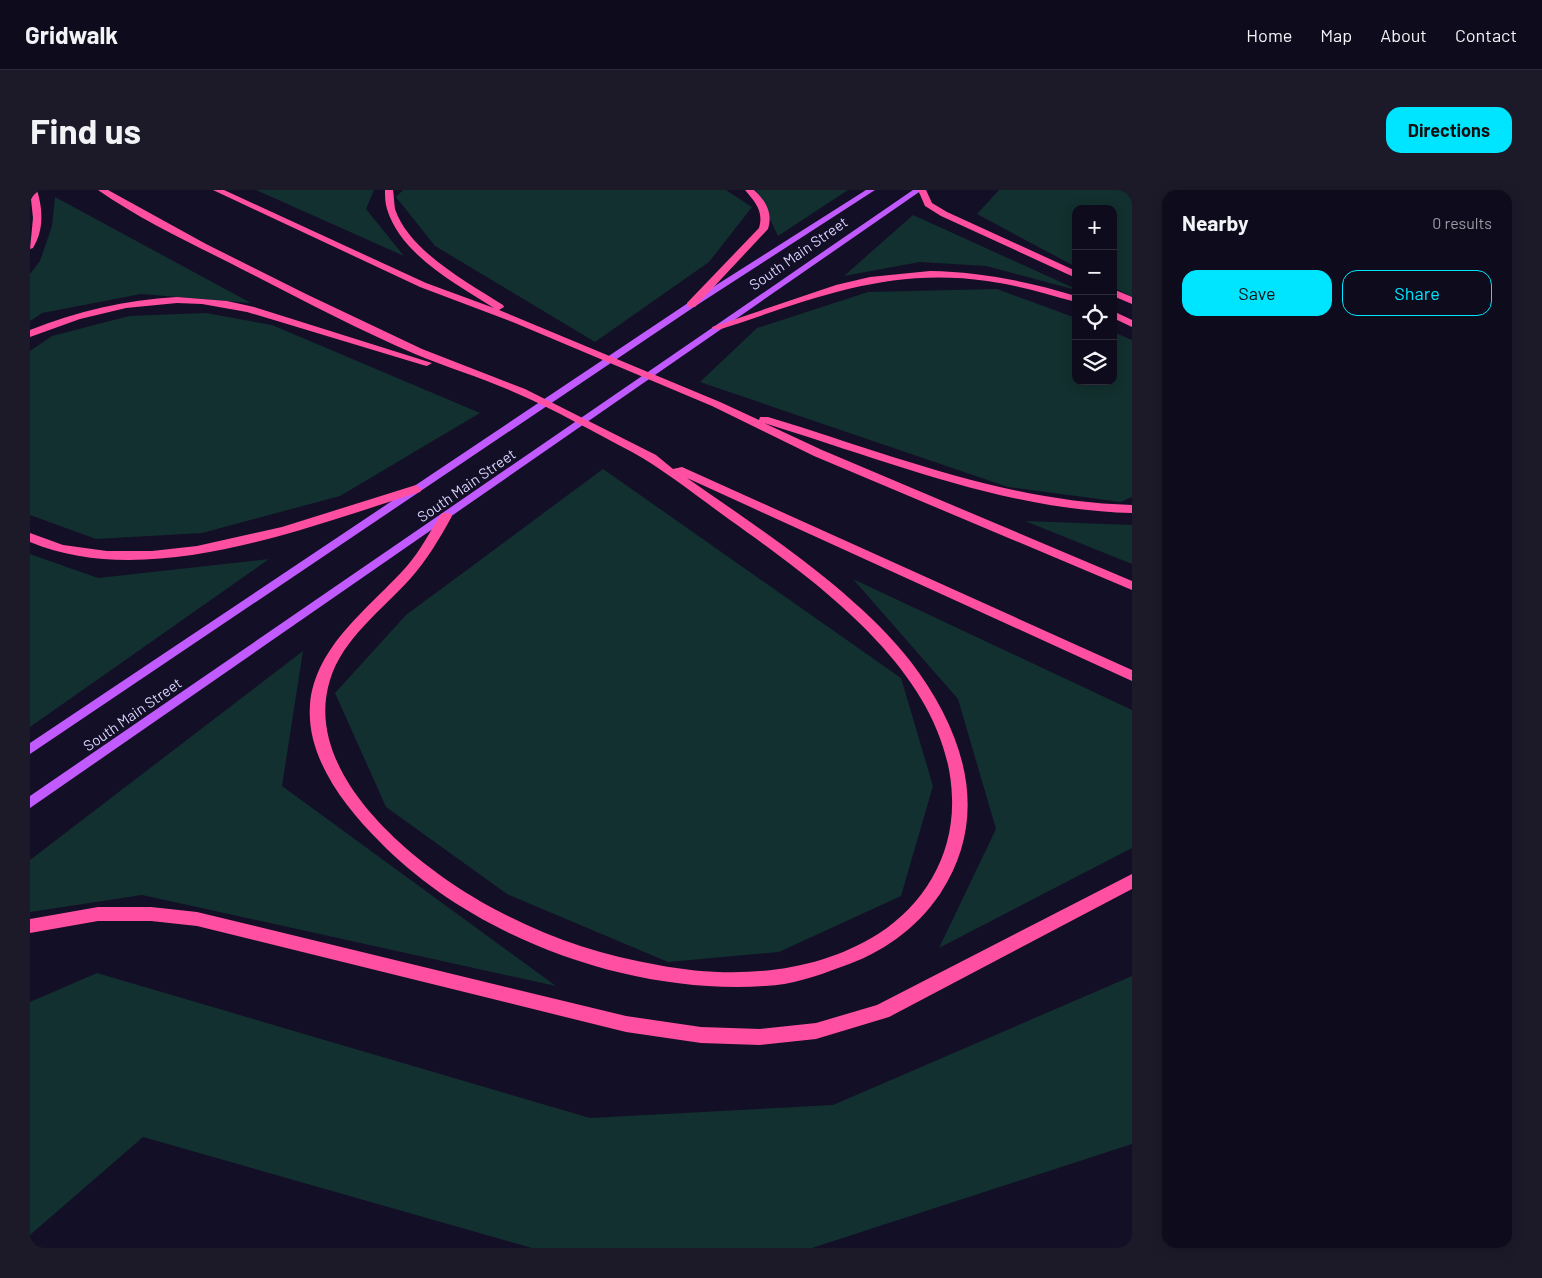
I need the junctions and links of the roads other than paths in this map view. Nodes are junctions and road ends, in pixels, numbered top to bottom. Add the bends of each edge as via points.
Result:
1 (33, 190) edge
2 (102, 190) edge
3 (217, 190) edge
4 (389, 190) edge
5 (749, 190) edge
6 (871, 190) edge
7 (918, 190) edge
8 (922, 190) edge
9 (30, 246) edge
10 (1072, 273) edge
11 (1117, 294) edge
12 (1072, 298) edge
13 (1132, 301) edge
14 (691, 305) junction
15 (1117, 316) edge
16 (519, 321) junction
17 (1132, 324) edge
18 (717, 327) junction
19 (30, 334) edge
20 (521, 391) junction
21 (716, 404) junction
22 (645, 455) junction
23 (416, 489) junction
24 (1132, 509) edge
25 (446, 516) junction
26 (30, 537) edge
27 (1132, 586) edge
28 (1132, 676) edge
29 (30, 749) edge
30 (30, 803) edge
31 (1132, 881) edge
32 (30, 926) edge

1 - 9 highway via 38,206 37,226
2 - 20 highway via 302,296 418,351
3 - 16 highway via 423,285
4 - 16 highway via 392,213 413,242 450,274
5 - 14 highway via 760,201 766,214 763,229
6 - 14 main road, South Main Street
7 - 18 main road, South Main Street
8 - 10 highway via 928,204 944,214
11 - 13 highway
12 - 18 highway via 999,278 922,274 842,286
14 - 23 main road, South Main Street
15 - 17 highway
16 - 21 highway
18 - 25 main road, South Main Street
19 - 20 highway via 82,314 129,304 210,302 250,309
20 - 22 highway
21 - 24 highway via 1030,500 1095,509
21 - 27 highway via 818,453
22 - 25 highway via 824,584 879,635 906,666 938,715 951,745 960,782 962,821 956,851 940,885 910,921 872,948 819,968 768,979 700,979 621,965 572,951 486,915 422,874 385,841 348,796 334,773 317,719 319,688 329,662 343,642 422,556
22 - 28 highway
23 - 26 highway via 260,537 194,550 136,555 96,554 60,548
23 - 29 main road, South Main Street
25 - 30 main road, South Main Street
31 - 32 highway via 882,1012 816,1031 760,1037 701,1035 626,1024 197,919 151,914 98,914

